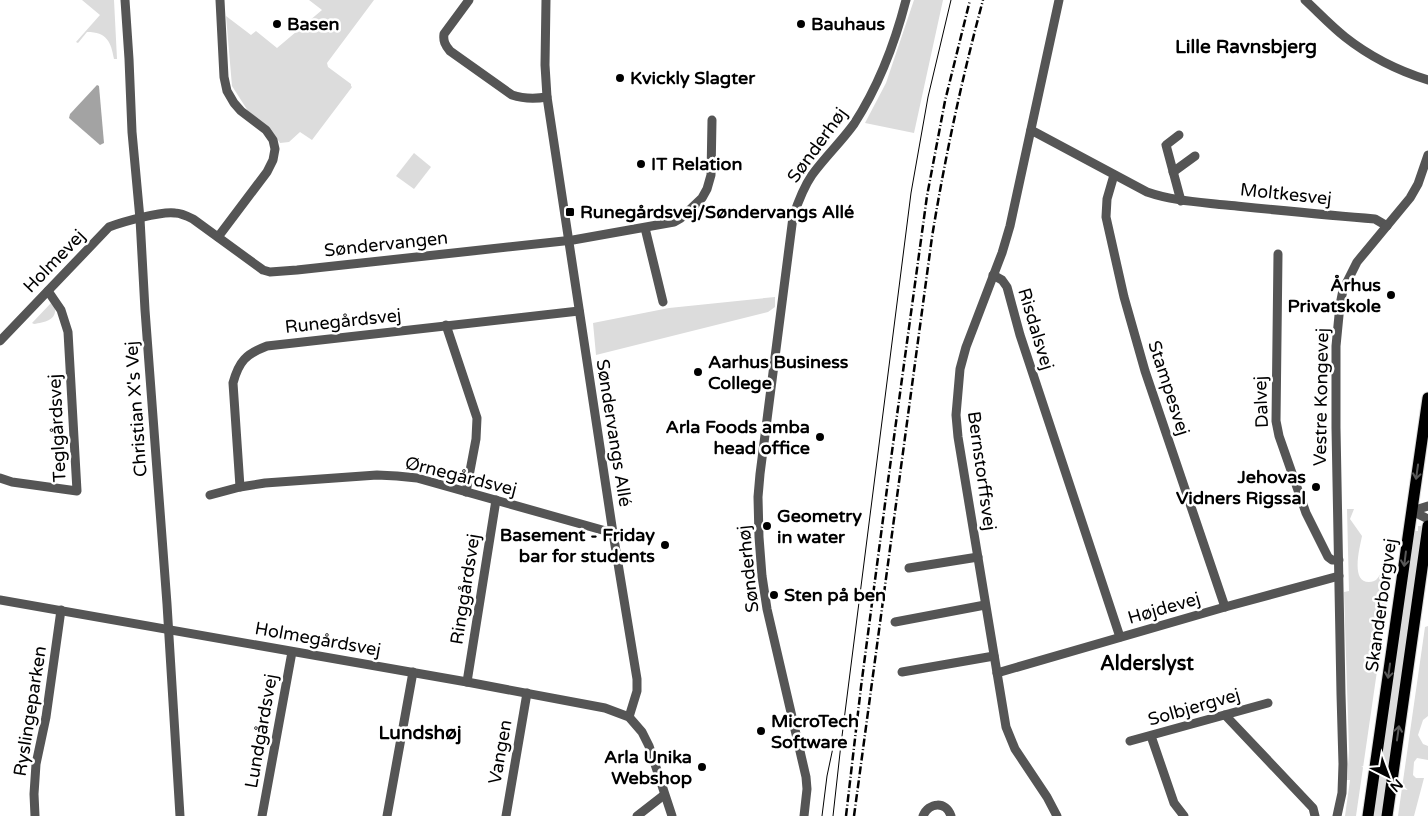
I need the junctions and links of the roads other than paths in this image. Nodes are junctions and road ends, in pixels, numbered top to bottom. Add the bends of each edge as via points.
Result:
1 (125, 0) edge
2 (220, 0) edge
3 (469, 0) edge
4 (546, 0) edge
5 (906, 0) edge
6 (1059, 0) edge
7 (1305, 0) edge
8 (1428, 80) edge
9 (547, 97) junction
10 (712, 120) dead end
11 (1031, 130) junction
12 (1179, 135) dead end
13 (1428, 155) edge
14 (1195, 156) dead end
15 (1173, 172) junction
16 (1114, 175) junction
17 (1181, 201) junction
18 (140, 219) junction
19 (1387, 226) junction
20 (645, 228) junction
21 (218, 237) junction
22 (569, 241) junction
23 (1278, 254) dead end
24 (993, 275) junction
25 (48, 290) junction
26 (663, 302) dead end
27 (579, 311) junction
28 (446, 325) junction
29 (0, 341) edge
30 (1428, 398) edge
31 (0, 478) edge
32 (240, 487) junction
33 (466, 492) junction
34 (210, 495) dead end
35 (496, 500) junction
36 (1428, 506) edge
37 (1412, 511) junction
38 (1428, 519) edge
39 (1428, 526) edge
40 (613, 533) junction
41 (978, 557) junction
42 (1339, 560) junction
43 (909, 568) dead end
44 (1339, 576) junction
45 (0, 600) edge
46 (986, 605) junction
47 (1225, 607) junction
48 (61, 610) junction
49 (895, 622) dead end
50 (168, 629) junction
51 (1120, 637) junction
52 (292, 652) junction
53 (994, 656) junction
54 (413, 672) junction
55 (902, 672) dead end
56 (997, 673) junction
57 (467, 682) junction
58 (527, 693) junction
59 (1268, 703) dead end
60 (1225, 715) junction
61 (628, 717) junction
62 (1150, 736) junction
63 (1130, 742) dead end
64 (664, 795) junction
65 (35, 816) edge
66 (180, 816) edge
67 (262, 816) edge
68 (387, 816) edge
69 (506, 816) edge
70 (637, 816) edge
71 (672, 816) edge
72 (804, 816) edge
73 (923, 816) edge
74 (951, 816) edge
75 (1058, 816) edge
76 (1184, 816) edge
77 (1315, 816) edge
78 (1338, 816) edge
79 (1368, 816) edge
80 (1387, 816) edge

1 - 18 street, Christian X's Vej
2 - 21 street via 227,91 241,111 266,130 275,149 267,172
3 - 9 street via 444,34 445,45 512,96
4 - 9 street, Søndervangs Allé
5 - 72 street, Sønderhøj via 894,40 872,92 852,126 801,194 794,217 776,346 760,474 759,537 767,610 806,777
6 - 11 street, Risdalsvej
7 - 8 street via 1364,50
9 - 22 street, Søndervangs Allé
10 - 20 street via 711,175 702,198 674,222
11 - 16 street, Moltkesvej
11 - 24 street, Risdalsvej via 1010,226
12 - 15 street via 1166,145
13 - 19 street, Vestre Kongevej via 1414,191
14 - 15 street
15 - 17 street
16 - 17 street, Moltkesvej via 1147,192
16 - 47 street, Stampesvej via 1106,217 1124,298 1145,371
17 - 19 street, Moltkesvej via 1375,219
18 - 21 street, Søndervangen via 167,213 182,214
18 - 25 street, Holmevej via 109,227
18 - 50 street, Christian X's Vej
19 - 42 street, Vestre Kongevej via 1357,262 1343,290 1340,305 1336,346
20 - 22 street
20 - 26 street
21 - 22 street, Søndervangen via 270,272
22 - 27 street, Søndervangs Allé
23 - 42 street, Dalvej via 1276,407 1279,436 1306,512 1328,557
24 - 41 street, Bernstorffsvej via 960,369 956,415
24 - 51 street, Risdalsvej via 1007,287
25 - 29 street, Holmevej
25 - 31 street, Teglgårdsvej via 61,310 68,332 77,492
27 - 28 street, Runegårdsvej
27 - 40 street, Søndervangs Allé
28 - 32 street, Runegårdsvej via 267,346 243,359 233,383
28 - 33 street via 477,418
30 -> 37 main road, Skanderborgvej
32 - 33 street, Ørnegårdsvej via 397,476 417,478
32 - 34 street, Ørnegårdsvej
33 - 35 street, Ørnegårdsvej
35 - 40 street, Ørnegårdsvej
35 - 57 street, Ringgårdsvej
36 - 37 street
37 - 38 street
37 -> 79 main road, Skanderborgvej
80 -> 39 main road, Skanderborgvej
40 - 61 street, Søndervangs Allé via 637,679 636,697
41 - 43 street, Bernstorffsvej
41 - 46 street, Bernstorffsvej
42 - 44 street, Vestre Kongevej
44 - 47 street, Højdevej
44 - 78 street, Vestre Kongevej via 1343,764
45 - 48 street, Holmegårdsvej
46 - 49 street
46 - 53 street, Bernstorffsvej
47 - 51 street, Højdevej
48 - 50 street, Holmegårdsvej
48 - 65 street, Ryslingeparken via 36,764
50 - 52 street, Holmegårdsvej
50 - 66 street, Christian X's Vej
51 - 56 street, Højdevej
52 - 54 street, Holmegårdsvej
52 - 67 street, Lundgårdsvej
53 - 55 street
53 - 56 street, Bernstorffsvej
54 - 57 street, Holmegårdsvej
54 - 68 street
56 - 75 street, Bernstorffsvej via 1006,727 1015,749
57 - 58 street, Holmegårdsvej
58 - 61 street, Holmegårdsvej via 605,708
58 - 69 street, Vangen
59 - 60 street, Solbjergvej
60 - 62 street, Solbjergvej
60 - 77 street via 1312,808
61 - 64 street via 646,740
62 - 63 street, Solbjergvej
62 - 76 street via 1174,803
64 - 70 street
64 - 71 street
73 - 74 street via 929,807 939,805 947,808

